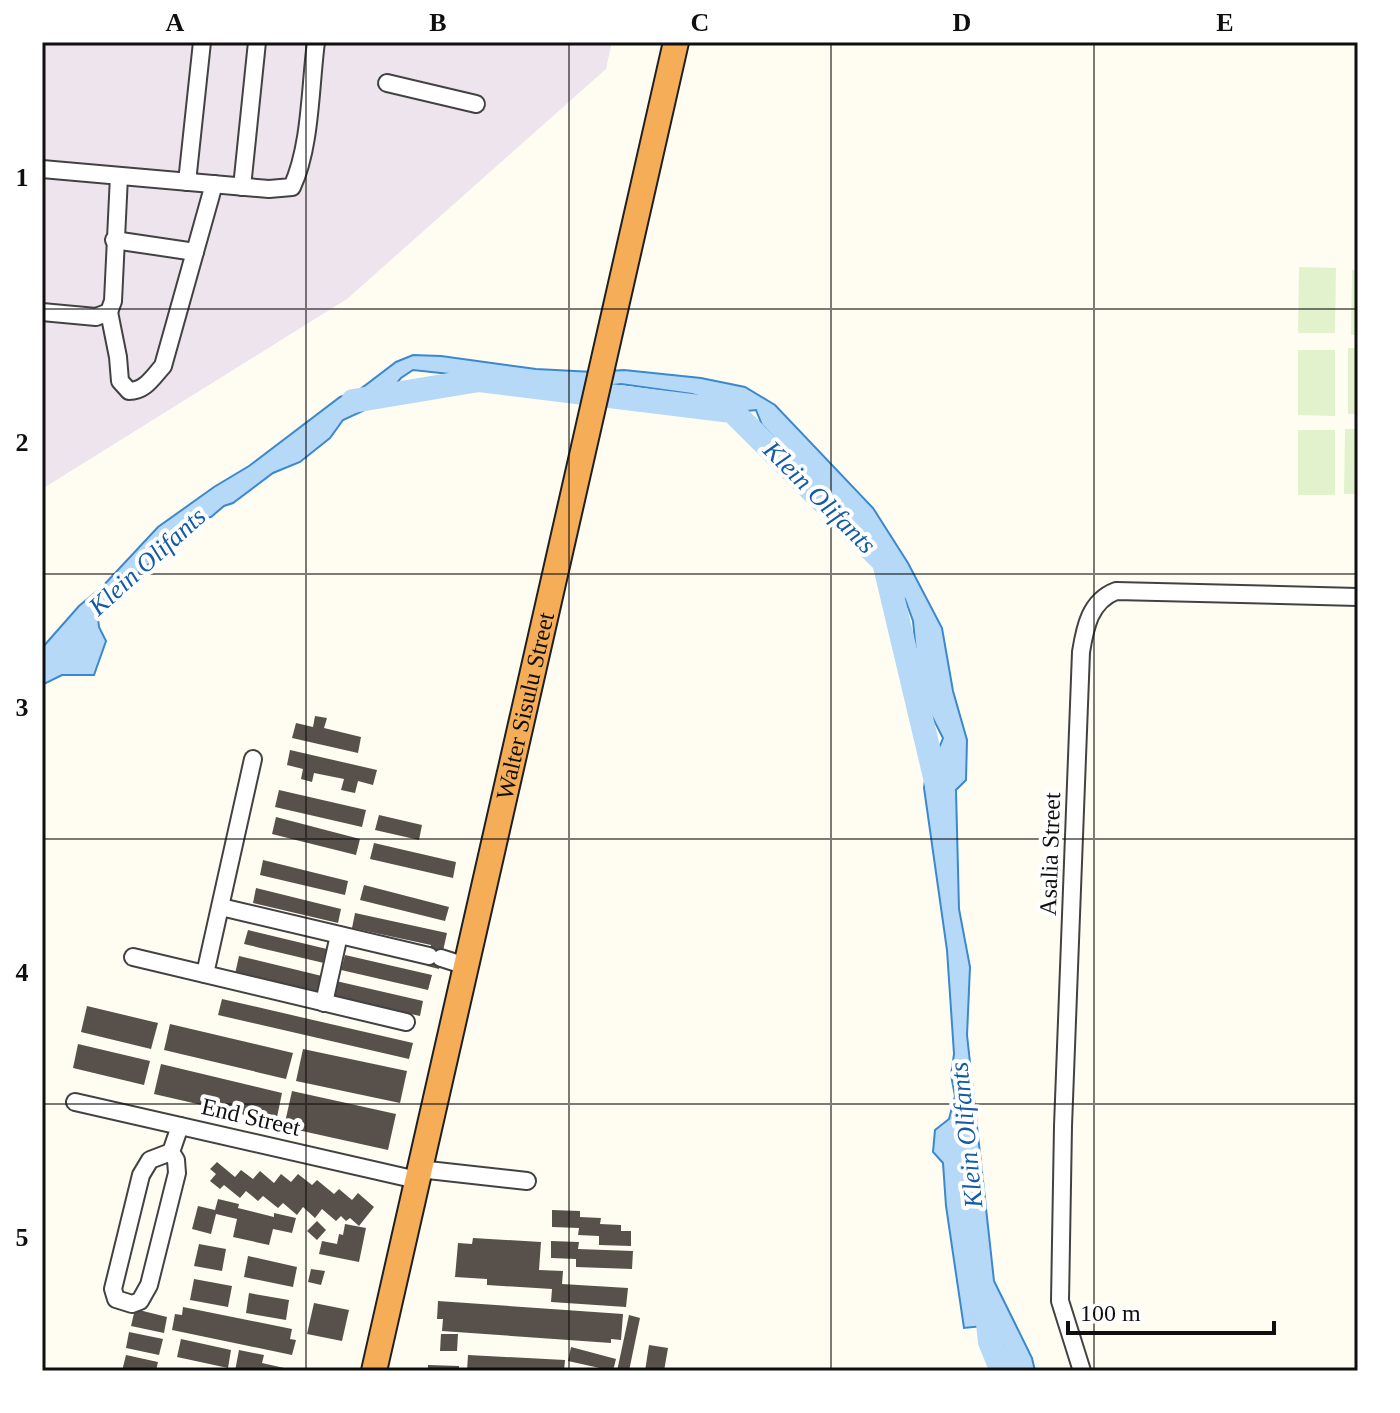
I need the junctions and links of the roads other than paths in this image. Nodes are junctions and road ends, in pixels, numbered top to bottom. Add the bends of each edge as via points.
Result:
1 (202, 42) edge
2 (257, 42) edge
3 (316, 42) edge
4 (676, 42) edge
5 (387, 83) dead end
6 (476, 104) dead end
7 (42, 169) edge
8 (119, 176) junction
9 (42, 179) edge
10 (187, 182) junction
11 (214, 184) junction
12 (242, 187) junction
13 (114, 240) junction
14 (195, 252) junction
15 (42, 312) edge
16 (109, 312) junction
17 (1358, 597) edge
18 (253, 759) dead end
19 (221, 907) junction
20 (339, 935) junction
21 (133, 957) dead end
22 (466, 966) junction
23 (205, 974) junction
24 (324, 1003) junction
25 (406, 1022) dead end
26 (75, 1102) dead end
27 (180, 1126) junction
28 (171, 1152) junction
29 (418, 1175) junction
30 (527, 1181) dead end
31 (374, 1371) edge
32 (1082, 1371) edge

1 - 10 street
2 - 12 street
3 - 12 street via 304,140 292,187
4 - 22 highway, Walter Sisulu Street
5 - 6 street
7 - 8 street
7 - 9 street
8 - 10 street
8 - 13 street
10 - 11 street
11 - 12 street
11 - 14 street
13 - 14 street
13 - 16 street
14 - 16 street via 163,366 138,391 129,391 120,381
15 - 16 street via 86,317
17 - 32 street, Asalia Street via 1116,591 1104,595 1089,617 1081,652 1060,1301
18 - 19 street
19 - 20 street
19 - 23 street
20 - 22 street
20 - 24 street
21 - 23 street
22 - 29 highway, Walter Sisulu Street
23 - 24 street
24 - 25 street
26 - 27 street, End Street
27 - 28 street
27 - 29 street, End Street
28 - 28 street via 177,1173 149,1285 140,1301 125,1303 116,1299 113,1289 141,1175 150,1160
29 - 30 street, End Street
29 - 31 highway, Walter Sisulu Street

